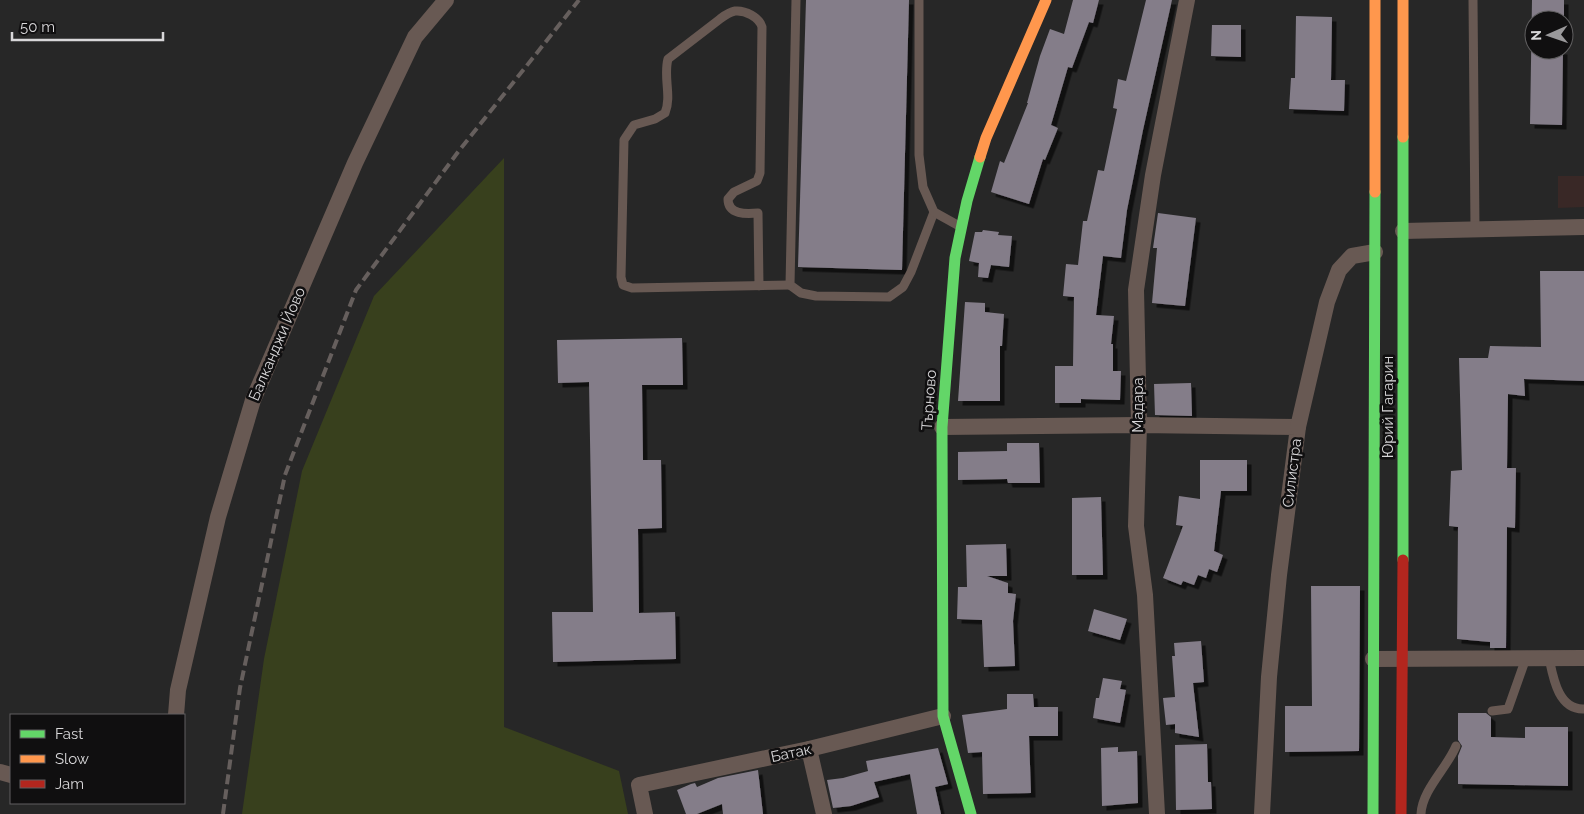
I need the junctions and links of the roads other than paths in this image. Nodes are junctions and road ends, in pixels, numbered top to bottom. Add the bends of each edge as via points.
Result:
1 (446, 0) edge
2 (796, 0) edge
3 (920, 0) edge
4 (1046, 0) edge
5 (1187, 0) edge
6 (1375, 0) edge
7 (1403, 0) edge
8 (1473, 0) edge
9 (934, 212) junction
10 (962, 227) junction
11 (1584, 227) edge
12 (1475, 229) junction
13 (1403, 231) junction
14 (1375, 252) junction
15 (790, 285) junction
16 (759, 286) junction
17 (1139, 426) junction
18 (942, 427) junction
19 (1298, 427) junction
20 (1526, 658) junction
21 (1549, 658) junction
22 (1584, 658) edge
23 (1373, 659) junction
24 (1403, 660) junction
25 (1584, 709) edge
26 (1492, 710) dead end
27 (176, 714) edge
28 (943, 716) junction
29 (1456, 746) dead end
30 (809, 749) junction
31 (645, 814) edge
32 (824, 814) edge
33 (971, 814) edge
34 (1157, 814) edge
35 (1262, 814) edge
36 (1373, 814) edge
37 (1401, 814) edge
38 (1421, 814) edge

1 - 27 street, Балканджи Йово via 415,37 355,163 253,400 218,517 178,690
2 - 15 lane
3 - 9 lane via 919,155 923,187
4 - 10 street, Търново via 986,138
5 - 17 street, Мадара via 1153,174 1136,290
6 - 14 street, Юрий Гагарин
7 - 13 street, Юрий Гагарин
8 - 12 lane
9 - 10 lane
9 - 15 lane via 903,287 889,297 816,296 801,293
10 - 18 street, Търново via 954,258
11 - 12 street
12 - 13 street
13 - 24 street, Юрий Гагарин
14 - 19 street via 1352,256 1339,270 1327,302
14 - 23 street, Юрий Гагарин
15 - 16 lane
16 - 16 lane via 632,288 623,285 621,277 624,140 634,125 665,113 668,104 665,67 668,60 720,19 736,11 754,17 762,27 760,173 757,181 734,192 728,199 731,209 740,213 758,213
17 - 18 street, Силистра
17 - 19 street, Силистра
17 - 34 street, Мадара via 1136,526 1145,595
18 - 28 street, Търново
19 - 35 street, Силистра via 1269,677
20 - 21 street
20 - 24 street
20 - 26 lane via 1508,709
21 - 22 street
21 - 25 lane via 1555,684 1565,703
23 - 24 street
23 - 36 street, Юрий Гагарин
24 - 37 street, Юрий Гагарин
28 - 30 street, Батак
28 - 33 street, Търново
29 - 38 lane via 1421,804
30 - 31 street, Батак via 639,785
30 - 32 street

